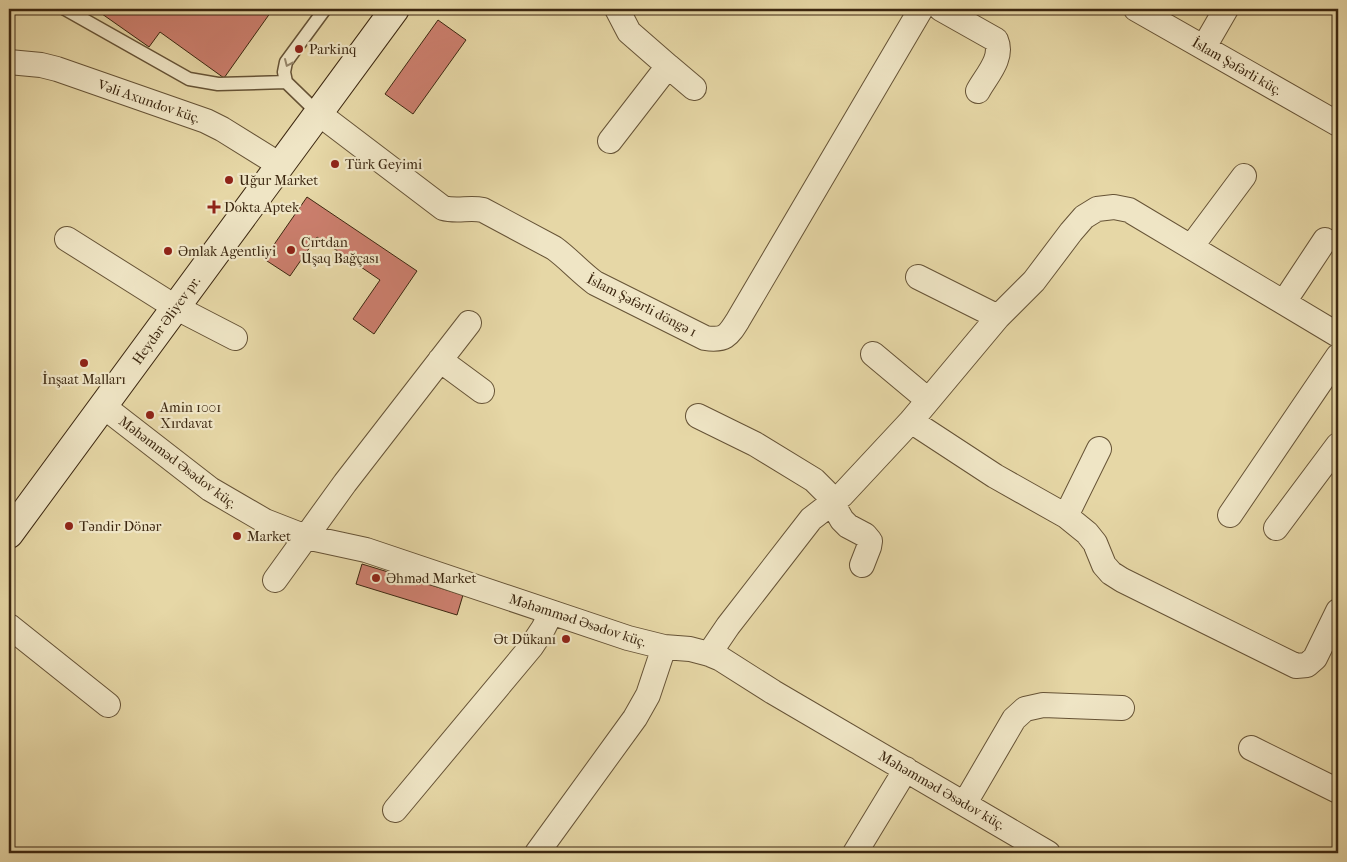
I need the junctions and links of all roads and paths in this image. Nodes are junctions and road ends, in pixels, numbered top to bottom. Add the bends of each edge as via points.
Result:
1 (64, 9) edge
2 (326, 9) edge
3 (394, 9) edge
4 (617, 9) edge
5 (921, 9) edge
6 (941, 9) edge
7 (1136, 9) edge
8 (1226, 9) edge
9 (1204, 47) junction
10 (9, 62) edge
11 (668, 66) junction
12 (286, 82) junction
13 (694, 88) dead end
14 (978, 92) dead end
15 (318, 113) junction
16 (1338, 124) edge
17 (610, 141) dead end
18 (280, 165) junction
19 (1244, 176) dead end
20 (67, 239) dead end
21 (1325, 240) dead end
22 (1191, 247) junction
23 (918, 276) dead end
24 (1284, 302) junction
25 (175, 307) junction
26 (998, 317) junction
27 (469, 323) dead end
28 (1338, 336) edge
29 (235, 338) dead end
30 (873, 354) dead end
31 (1338, 356) edge
32 (440, 360) junction
33 (482, 391) dead end
34 (928, 400) junction
35 (103, 406) junction
36 (698, 416) dead end
37 (910, 421) junction
38 (1338, 445) edge
39 (1099, 449) dead end
40 (832, 503) junction
41 (1230, 515) dead end
42 (1066, 516) junction
43 (1276, 528) dead end
44 (9, 534) edge
45 (306, 537) junction
46 (862, 565) dead end
47 (274, 580) dead end
48 (1338, 611) edge
49 (551, 613) junction
50 (9, 626) edge
51 (664, 647) junction
52 (709, 654) junction
53 (108, 705) dead end
54 (1122, 708) dead end
55 (1251, 748) dead end
56 (906, 769) junction
57 (1338, 791) edge
58 (965, 803) junction
59 (395, 810) dead end
60 (1044, 852) edge
61 (537, 853) edge
62 (855, 853) edge

1 - 12 lane via 189,79 218,84
2 -> 12 lane via 286,62
3 - 15 main road, Heydər Əliyev pr.
4 - 11 street via 629,32
5 - 15 street, İslam Şəfərli döngə 1 via 730,333 716,340 705,338 595,282 554,248 483,210 443,208
6 - 14 street via 996,40 999,54
7 - 9 street, İslam Şəfərli küç.
8 - 9 street
9 - 16 street, İslam Şəfərli küç.
10 - 18 street, Vəli Axundov küç. via 57,69 206,121
11 - 13 street
11 - 17 street
12 - 15 lane
15 - 18 main road, Heydər Əliyev pr.
18 - 25 main road, Heydər Əliyev pr.
19 - 22 street
20 - 25 street
21 - 24 street
22 - 24 street
22 - 26 street via 1129,210 1114,207 1097,209 1084,217 1034,281
23 - 26 street
24 - 28 street
25 - 29 street
25 - 35 main road, Heydər Əliyev pr.
26 - 34 street
27 - 32 street
30 - 34 street
31 - 41 street
32 - 33 street
32 - 45 street
34 - 37 street
35 - 44 main road, Heydər Əliyev pr.
35 - 45 street, Məhəmməd Əsədov küç. via 210,489 265,521
36 - 40 street via 755,444 814,480
37 - 40 street via 854,484
37 - 42 street via 995,476
38 - 43 street
39 - 42 street
40 - 46 street via 848,526 866,535 870,541
40 - 52 street via 806,525
42 - 48 street via 1095,543 1111,573 1296,666 1307,665 1315,658
45 - 47 street
45 - 49 street, Məhəmməd Əsədov küç. via 366,550
49 - 51 street, Məhəmməd Əsədov küç.
49 - 59 street via 531,647
50 - 53 street
51 - 52 street, Məhəmməd Əsədov küç.
51 - 61 street via 648,695 635,718
52 - 56 street, Məhəmməd Əsədov küç.
54 - 58 street via 1043,705 1025,708 1014,719
55 - 57 street
56 - 58 street, Məhəmməd Əsədov küç.
56 - 62 street
58 - 60 street, Məhəmməd Əsədov küç.

